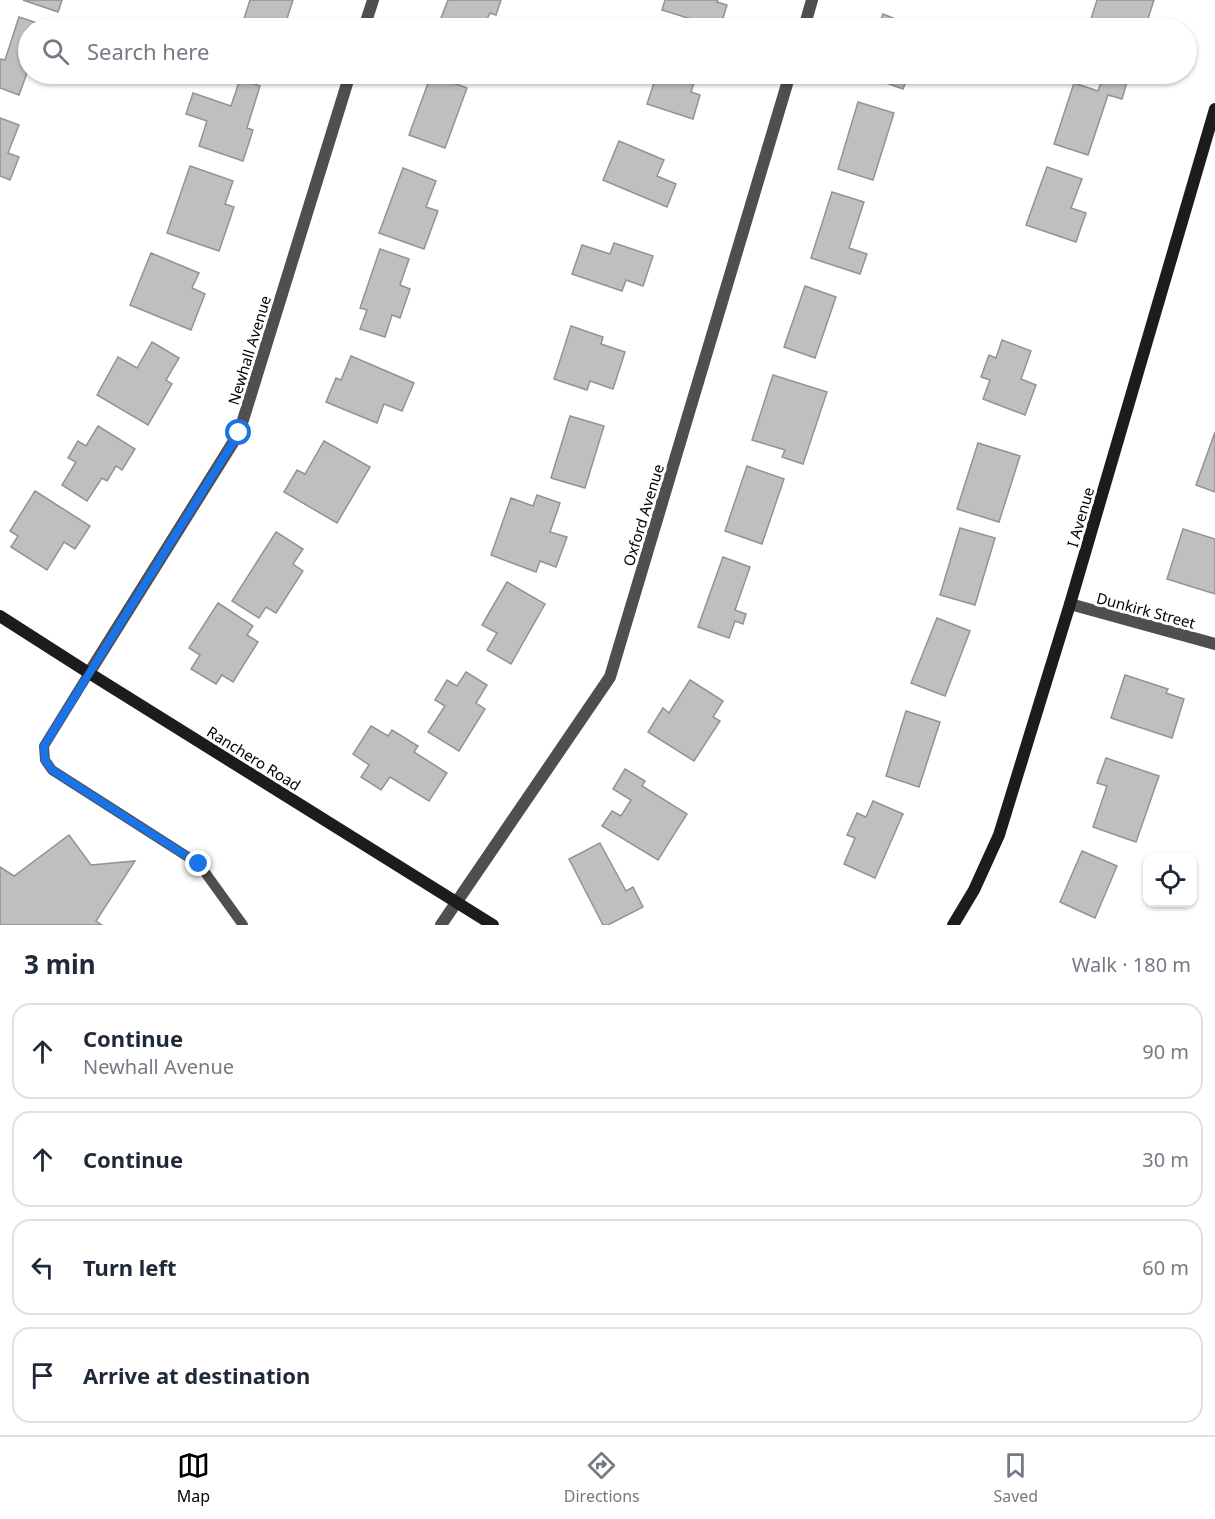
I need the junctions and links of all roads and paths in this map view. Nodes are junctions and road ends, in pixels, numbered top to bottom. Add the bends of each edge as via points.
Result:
1 (373, 0) edge
2 (812, 0) edge
3 (367, 18) edge
4 (807, 18) edge
5 (347, 84) edge
6 (787, 84) edge
7 (1215, 109) edge
8 (1070, 604) junction
9 (0, 616) edge
10 (1215, 644) edge
11 (88, 673) junction
12 (457, 902) junction
13 (243, 925) edge
14 (441, 925) edge
15 (493, 925) edge
16 (953, 925) edge

1 - 3 street
2 - 4 street
5 - 11 street, Newhall Avenue via 239,433
6 - 12 street, Oxford Avenue via 610,677
7 - 8 main road, I Avenue
8 - 10 street, Dunkirk Street
8 - 16 main road, I Avenue via 999,835
9 - 11 main road, Ranchero Road
11 - 12 main road, Ranchero Road
11 - 13 lane via 44,746 45,760 52,770 199,864
12 - 14 street, Oxford Avenue
12 - 15 main road, Ranchero Road

